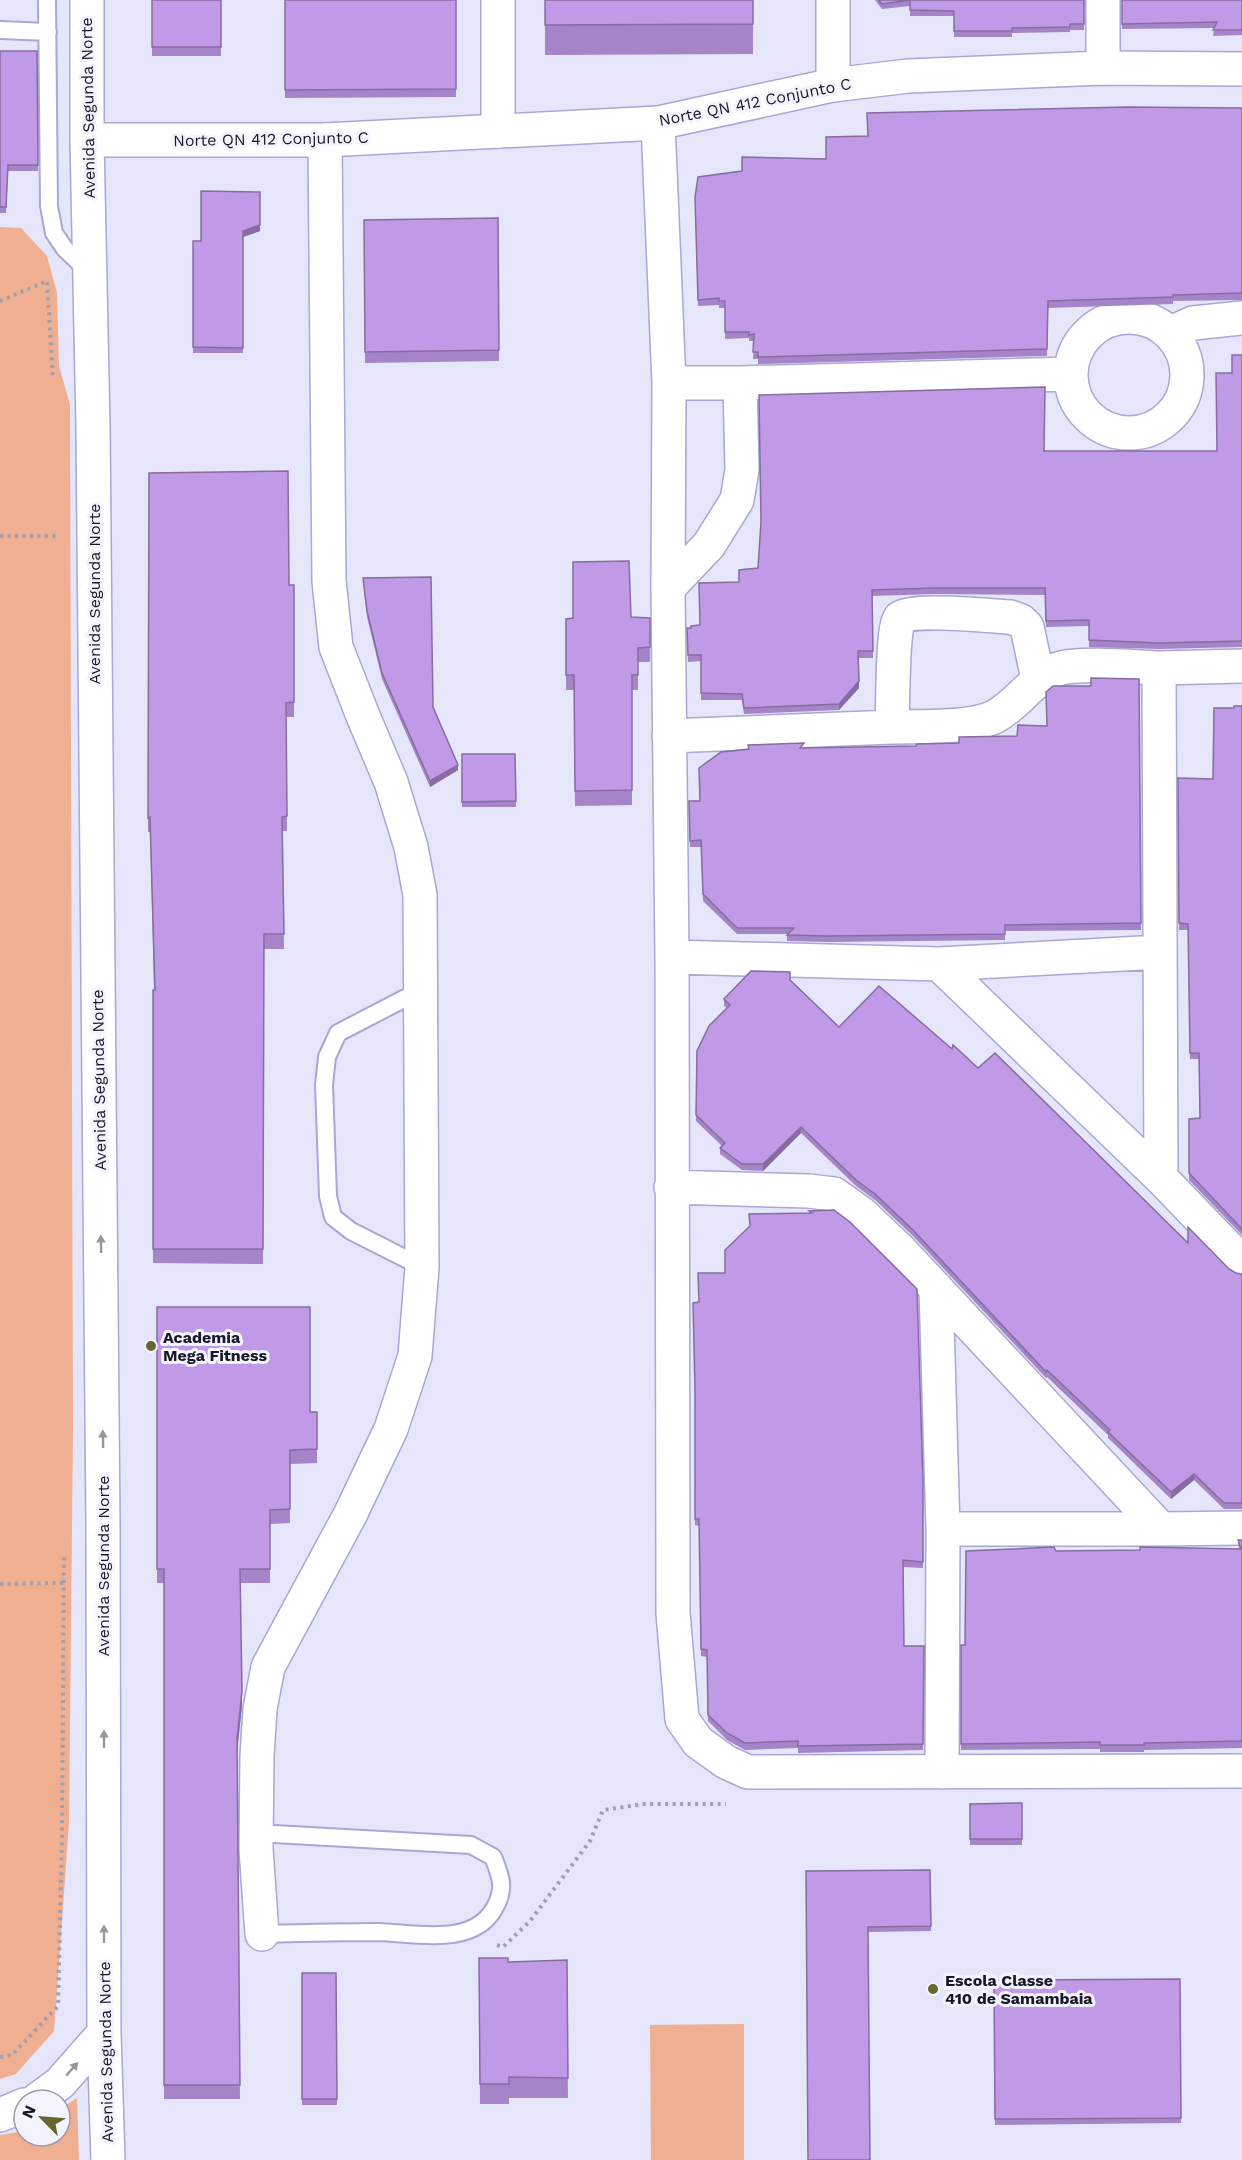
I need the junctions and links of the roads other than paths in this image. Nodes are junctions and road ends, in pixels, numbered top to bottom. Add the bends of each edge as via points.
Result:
1 (47, 0) edge
2 (87, 0) edge
3 (498, 0) edge
4 (833, 0) edge
5 (1103, 0) edge
6 (0, 30) edge
7 (48, 32) junction
8 (1103, 68) junction
9 (1242, 69) edge
10 (832, 85) junction
11 (658, 123) junction
12 (498, 131) junction
13 (87, 140) junction
14 (325, 140) junction
15 (91, 274) junction
16 (1242, 318) edge
17 (1172, 333) junction
18 (1070, 374) junction
19 (669, 383) junction
20 (740, 383) junction
21 (668, 588) junction
22 (1242, 666) edge
23 (1159, 668) junction
24 (1038, 679) junction
25 (892, 727) junction
26 (669, 736) junction
27 (1160, 952) junction
28 (672, 957) junction
29 (939, 964) junction
30 (421, 990) junction
31 (1161, 1178) junction
32 (671, 1187) junction
33 (1242, 1262) edge
34 (422, 1267) junction
35 (936, 1288) junction
36 (1242, 1528) edge
37 (943, 1529) junction
38 (1161, 1529) junction
39 (1242, 1771) edge
40 (942, 1772) junction
41 (256, 1833) junction
42 (262, 1934) joint
43 (104, 2033) junction
44 (53, 2088) edge
45 (108, 2160) edge

1 - 7 lane
2 - 13 street, Avenida Segunda Norte
3 - 12 street
4 - 10 street
5 - 8 street
6 - 7 lane
7 - 15 lane via 50,206 54,233
8 - 9 street, Norte QN 412 Conjunto C
8 - 10 street, Norte QN 412 Conjunto C via 908,76
10 - 11 street, Norte QN 412 Conjunto C
11 - 12 street, Norte QN 412 Conjunto C
11 - 19 street
12 - 14 street, Norte QN 412 Conjunto C
13 - 14 street, Norte QN 412 Conjunto C
13 - 15 street, Avenida Segunda Norte
14 - 30 street via 329,581 336,647 391,782 411,847 420,895
43 -> 15 street, Avenida Segunda Norte via 104,1583
16 - 17 street via 1193,322
17 - 18 street via 1152,320 1131,316 1108,320 1089,332 1075,351
17 - 18 street via 1185,355 1188,381 1183,397 1180,406 1162,424 1139,434 1113,432 1090,420 1075,399
18 - 20 street
19 - 20 street
19 - 21 street
20 - 21 street via 742,470 737,500 709,545
21 - 26 street
22 - 23 street
23 - 24 street via 1060,668
23 - 27 street
24 - 25 street via 997,716 980,722
24 - 25 street via 1027,627 1021,621 1010,617 917,613 901,617 896,623
25 - 26 street
26 - 28 street
27 - 29 street
27 - 31 street
28 - 29 street
28 - 32 street
29 - 31 street
30 - 34 street
30 - 34 lane via 338,1033 327,1057 324,1085 328,1196 333,1217 351,1231
31 - 33 street
32 - 35 street via 834,1194 862,1214
32 - 40 street via 673,1613 682,1719 698,1742 748,1772
34 - 41 street via 415,1356 391,1429 350,1515 268,1667 260,1708
35 - 37 street
35 - 38 street
36 - 38 street
37 - 38 street
37 - 40 street
39 - 40 street
41 - 42 street
41 - 42 lane via 471,1845 493,1857 501,1878 501,1898 490,1915 478,1927 450,1935
44 -> 43 street
43 - 45 street, Avenida Segunda Norte

